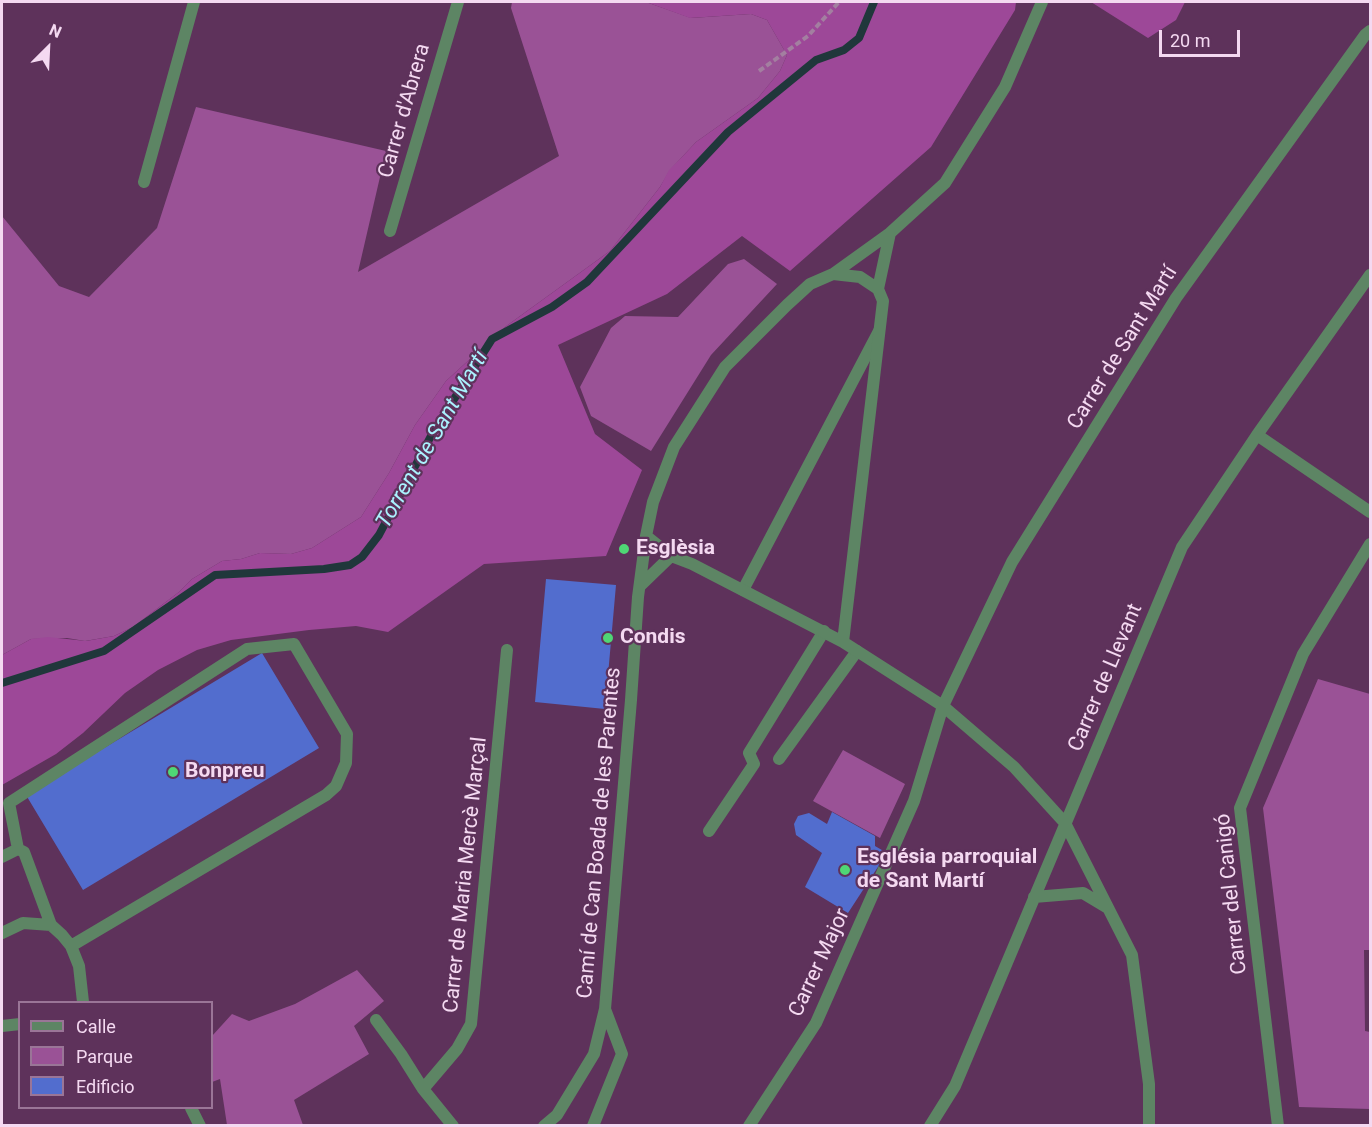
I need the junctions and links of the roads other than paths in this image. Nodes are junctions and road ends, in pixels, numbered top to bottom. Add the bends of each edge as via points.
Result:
1 (194, 2) edge
2 (458, 2) edge
3 (1042, 2) edge
4 (1371, 32) edge
5 (144, 182) dead end
6 (390, 231) dead end
7 (890, 233) junction
8 (833, 274) junction
9 (1371, 275) edge
10 (878, 289) junction
11 (881, 328) junction
12 (1257, 435) junction
13 (1371, 512) edge
14 (646, 536) junction
15 (1371, 544) edge
16 (671, 556) junction
17 (640, 586) junction
18 (743, 590) junction
19 (824, 631) junction
20 (843, 642) junction
21 (507, 650) dead end
22 (857, 651) junction
23 (943, 706) junction
24 (779, 759) dead end
25 (1065, 823) junction
26 (709, 831) dead end
27 (18, 849) junction
28 (2, 857) edge
29 (1034, 897) junction
30 (1109, 909) junction
31 (51, 925) junction
32 (2, 933) edge
33 (71, 946) junction
34 (83, 1001) edge
35 (605, 1009) junction
36 (376, 1020) dead end
37 (18, 1024) edge
38 (2, 1026) edge
39 (423, 1089) junction
40 (192, 1109) edge
41 (200, 1125) edge
42 (453, 1125) edge
43 (544, 1125) edge
44 (593, 1125) edge
45 (749, 1125) edge
46 (930, 1125) edge
47 (1149, 1125) edge
48 (1278, 1125) edge

1 - 5 street
2 - 6 street, Carrer d'Abrera
3 - 7 street, Camí de Can Boada de les Parentes via 1005,87 945,183
4 - 23 street, Carrer de Sant Martí via 1365,35 1176,298 1012,562
7 - 8 street, Camí de Can Boada de les Parentes
7 - 10 street
8 - 10 street via 860,277
8 - 14 street, Camí de Can Boada de les Parentes via 810,284 725,367 674,447 653,502
9 - 12 street, Carrer de Llevant
10 - 11 street via 883,301
11 - 18 street
11 - 20 street
12 - 13 street
12 - 25 street, Carrer de Llevant via 1182,548
14 - 16 street
14 - 17 street, Camí de Can Boada de les Parentes
15 - 48 street, Carrer del Canigó via 1303,654 1240,808
16 - 17 street
16 - 18 street
17 - 35 street, Camí de Can Boada de les Parentes
18 - 19 street
19 - 20 street
19 - 26 street via 749,753 754,764
20 - 22 street
21 - 39 street, Carrer de Maria Mercè Marçal via 471,1024 457,1049
22 - 23 street
22 - 24 street
23 - 25 street via 1014,767
23 - 45 street, Carrer Major via 914,801 816,1023
25 - 29 street, Carrer de Llevant
25 - 30 street
27 - 28 street
27 - 31 street via 24,852
27 - 33 street via 9,803 247,650 294,644 347,734 346,763 336,786 326,795
29 - 30 street via 1083,893
29 - 46 street, Carrer de Llevant via 955,1086
30 - 47 street via 1132,955 1149,1084
31 - 32 street via 23,922
31 - 33 street
33 - 34 street via 79,966
35 - 43 street via 594,1054 557,1115
35 - 44 street, Camí de Can Boada de les Parentes via 622,1054
36 - 39 street
37 - 38 street
39 - 42 street
40 - 41 street

